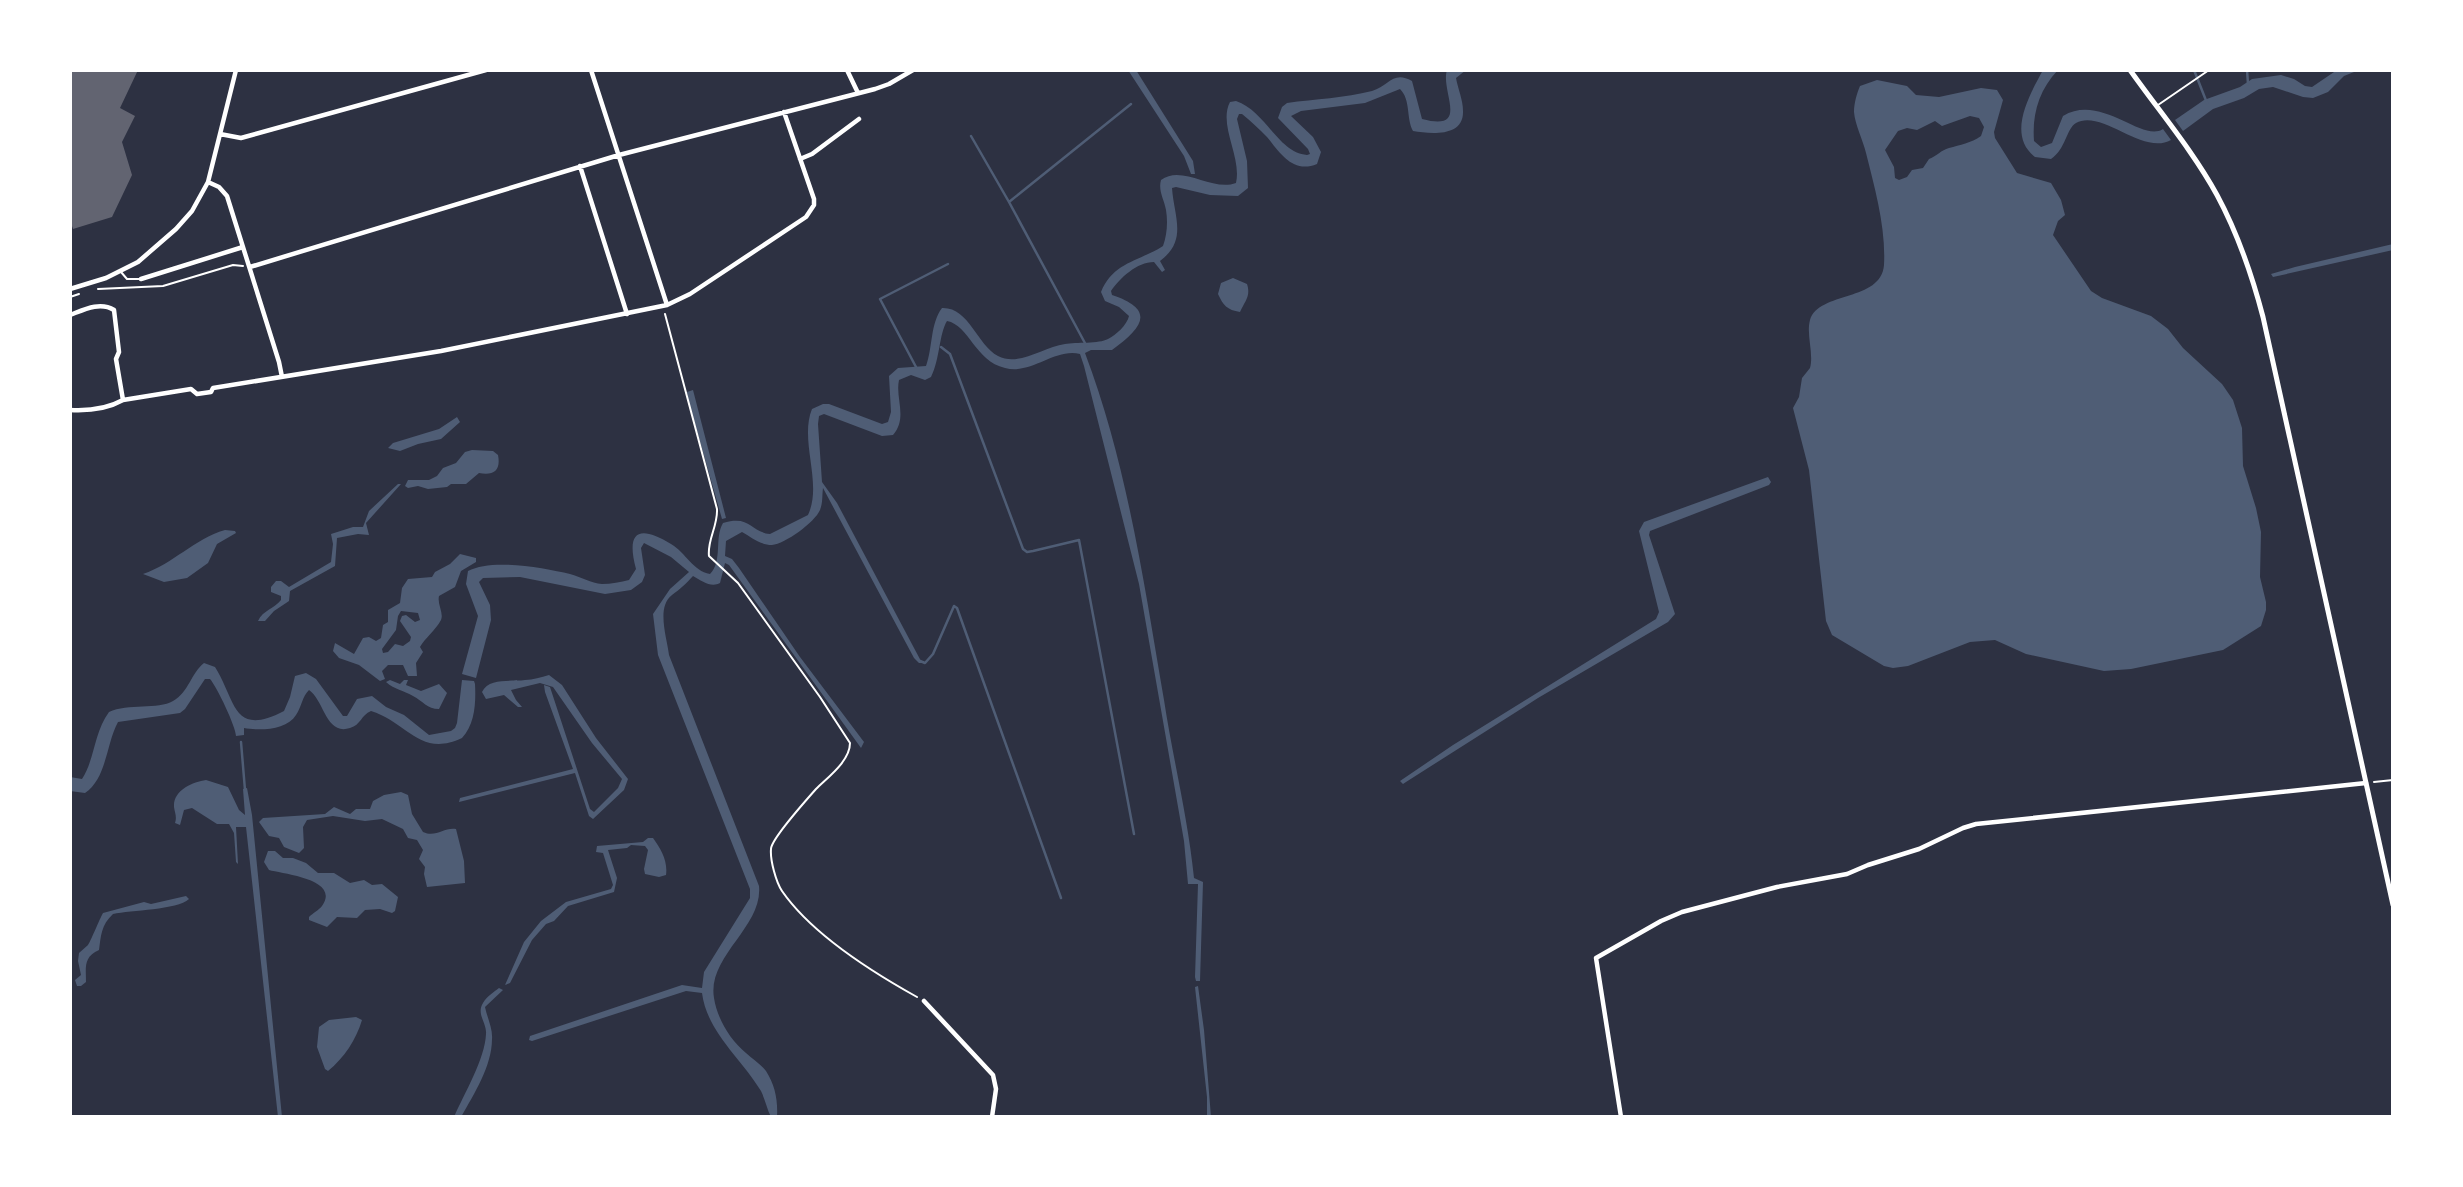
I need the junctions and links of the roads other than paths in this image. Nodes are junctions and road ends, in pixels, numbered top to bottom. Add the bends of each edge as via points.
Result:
1 (236, 70) edge
2 (485, 70) edge
3 (591, 70) edge
4 (847, 70) edge
5 (914, 70) edge
6 (2130, 70) edge
7 (2209, 70) edge
8 (858, 93) junction
9 (2156, 106) junction
10 (784, 113) junction
11 (859, 118) dead end
12 (220, 134) junction
13 (619, 155) junction
14 (800, 159) junction
15 (580, 166) junction
16 (208, 182) junction
17 (243, 247) junction
18 (250, 267) junction
19 (121, 272) junction
20 (141, 279) joint
21 (70, 289) edge
22 (665, 305) junction
23 (627, 314) junction
24 (70, 315) edge
25 (282, 377) junction
26 (123, 400) junction
27 (70, 410) edge
28 (2366, 783) junction
29 (2393, 905) edge
30 (924, 1001) road end
31 (992, 1117) edge
32 (1621, 1117) edge

1 - 12 street
2 - 12 street via 241,138
3 - 13 street
4 - 8 street
5 - 8 street via 890,84
6 - 9 street
7 - 9 lane
8 - 10 street
9 - 28 street via 2228,216 2254,283
10 - 13 street
10 - 14 street
11 - 14 street
12 - 16 street
13 - 15 street
13 - 22 street
14 - 22 street via 814,199 806,217 691,294
15 - 18 street
15 - 23 street
16 - 17 street via 227,196
16 - 19 street via 176,229
17 - 18 street
17 - 20 street
18 - 25 street
19 - 20 lane via 127,279
19 - 21 street
22 - 23 street
23 - 25 street
24 - 26 street via 104,306 114,310
25 - 26 street via 213,388 211,392 197,394 191,389
26 - 27 street via 113,406
28 - 29 street
28 - 32 street via 1976,824 1847,874 1672,915 1596,958
30 - 31 street via 993,1075

